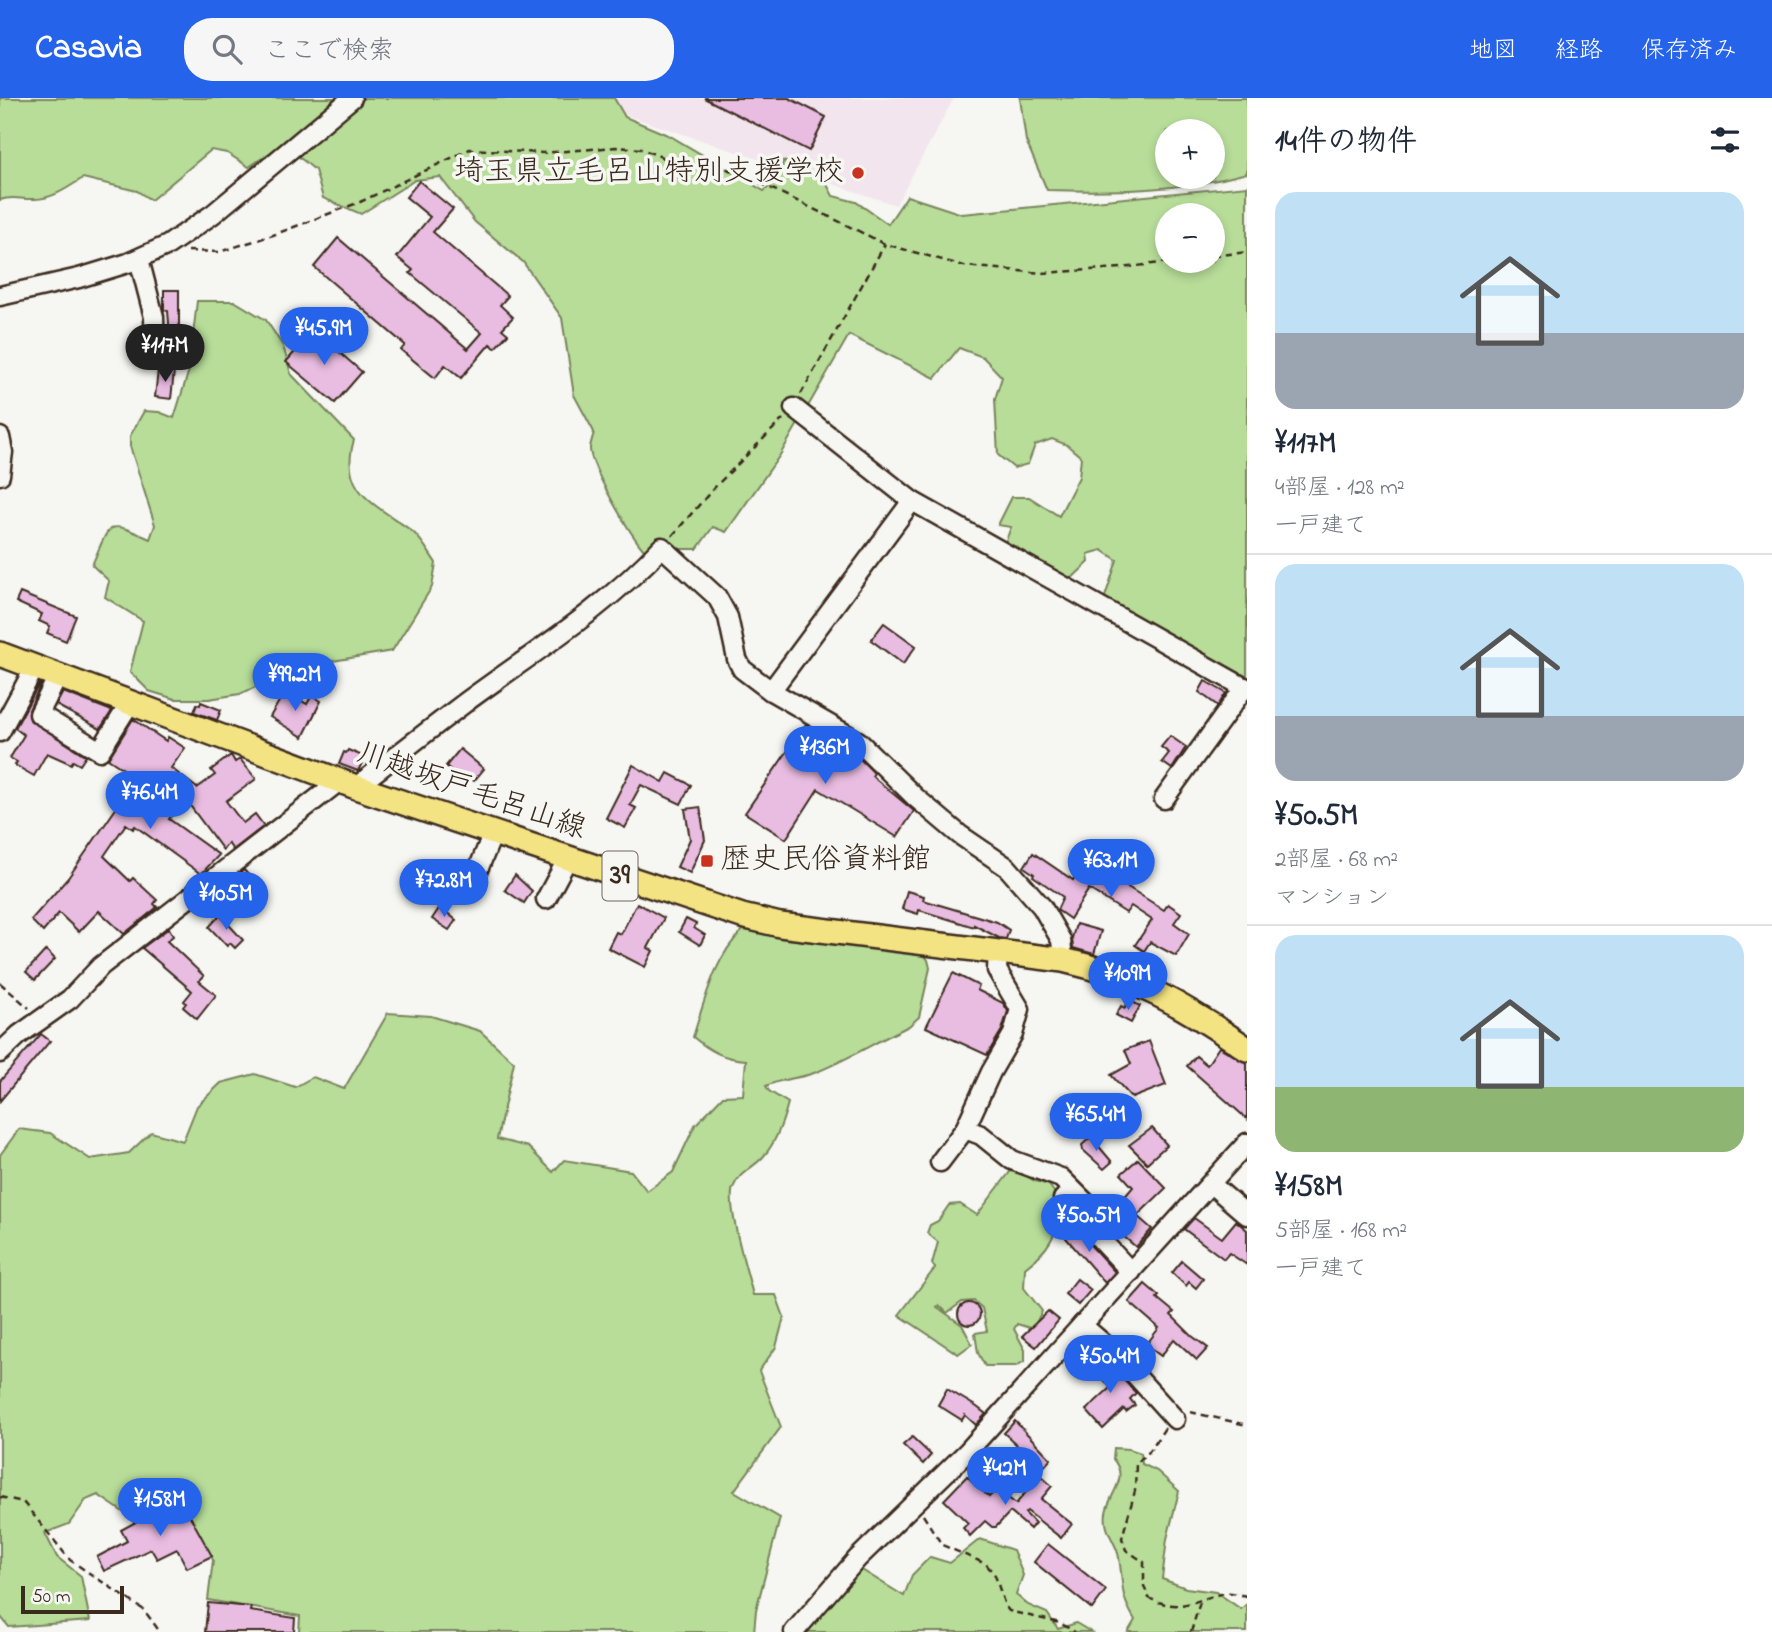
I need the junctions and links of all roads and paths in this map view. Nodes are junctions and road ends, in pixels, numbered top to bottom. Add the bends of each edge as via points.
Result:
1 (352, 98) edge
2 (168, 245) junction
3 (1247, 252) edge
4 (1225, 255) edge
5 (139, 259) junction
6 (1155, 263) edge
7 (0, 296) edge
8 (155, 359) dead end
9 (794, 408) dead end
10 (0, 437) edge
11 (0, 475) edge
12 (912, 501) junction
13 (0, 654) edge
14 (35, 667) junction
15 (58, 676) junction
16 (1246, 688) edge
17 (771, 691) junction
18 (130, 703) junction
19 (0, 732) edge
20 (348, 784) junction
21 (1164, 799) dead end
22 (493, 833) junction
23 (568, 858) junction
24 (471, 887) dead end
25 (546, 899) dead end
26 (998, 952) junction
27 (1063, 960) junction
28 (0, 983) edge
29 (41, 1019) junction
30 (1247, 1049) edge
31 (0, 1054) edge
32 (965, 1129) junction
33 (1247, 1143) edge
34 (940, 1163) dead end
35 (1211, 1184) junction
36 (1063, 1199) dead end
37 (1098, 1214) dead end
38 (1247, 1215) edge
39 (1131, 1272) junction
40 (1082, 1325) junction
41 (1175, 1419) junction
42 (1247, 1425) edge
43 (0, 1497) edge
44 (916, 1503) junction
45 (1247, 1595) edge
46 (1200, 1602) junction
47 (160, 1632) edge
48 (794, 1632) edge
49 (1075, 1632) edge
50 (1191, 1632) edge

1 - 2 street via 213,214
2 - 5 street
2 - 6 path via 219,252 273,236 360,202 470,149 544,153 616,147 642,149 681,165 715,164 885,244 964,266 1042,273
3 - 4 path
5 - 7 street
5 - 8 street via 154,317
9 - 12 street
10 - 11 street
12 - 16 street
12 - 17 street
13 - 14 main road, 川越坂戸毛呂山線 / 39
14 - 15 main road, 川越坂戸毛呂山線 / 39
14 - 19 street
15 - 18 main road, 川越坂戸毛呂山線 / 39
15 - 18 street via 39,714 100,751
16 - 21 street
17 - 20 street via 742,669 718,597 662,547 577,625
17 - 27 street via 858,741 915,797 1007,867 1042,908 1061,940
18 - 20 main road, 川越坂戸毛呂山線 / 39
20 - 22 main road, 川越坂戸毛呂山線 / 39
20 - 29 street via 101,965 70,999
22 - 23 main road, 川越坂戸毛呂山線 / 39
22 - 24 street
23 - 25 street
23 - 26 main road, 川越坂戸毛呂山線 / 39 via 780,925
26 - 27 main road, 川越坂戸毛呂山線 / 39
26 - 32 street via 997,970 1020,1009 1013,1034
27 - 30 main road, 川越坂戸毛呂山線 / 39 via 1124,977 1168,998
28 - 29 path
29 - 31 street
32 - 34 street
32 - 37 street via 981,1135 1012,1160 1061,1178
33 - 35 street
35 - 38 street
35 - 39 street
36 - 39 street
39 - 40 street
40 - 41 street via 1118,1356
40 - 44 street
41 - 42 path via 1186,1411
41 - 46 path via 1136,1463 1135,1491 1122,1538 1126,1550 1144,1562 1149,1598 1175,1606
43 - 47 path via 23,1502 70,1560 144,1610
44 - 48 street via 841,1575
44 - 49 path via 943,1545 974,1558 995,1575 1009,1611 1060,1623
45 - 46 path via 1227,1593
46 - 50 path

